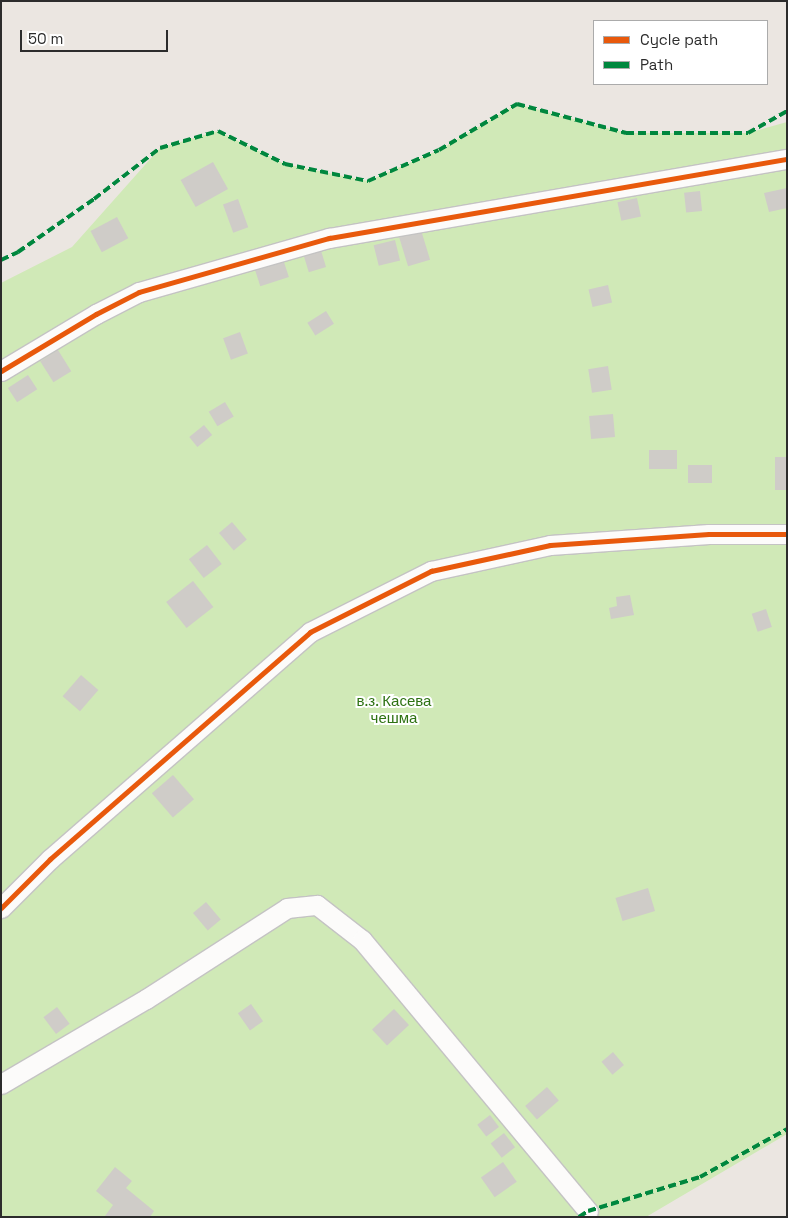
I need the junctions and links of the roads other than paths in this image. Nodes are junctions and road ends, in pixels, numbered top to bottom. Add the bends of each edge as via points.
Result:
1 (787, 159) edge
2 (1, 372) edge
3 (787, 534) edge
4 (1, 908) edge
5 (1, 1084) edge
6 (588, 1210) dead end

1 - 2 street via 311,243 139,292
3 - 4 street via 709,534 550,545 431,571 310,632 50,859
5 - 6 street via 146,999 287,908 317,905 362,940

